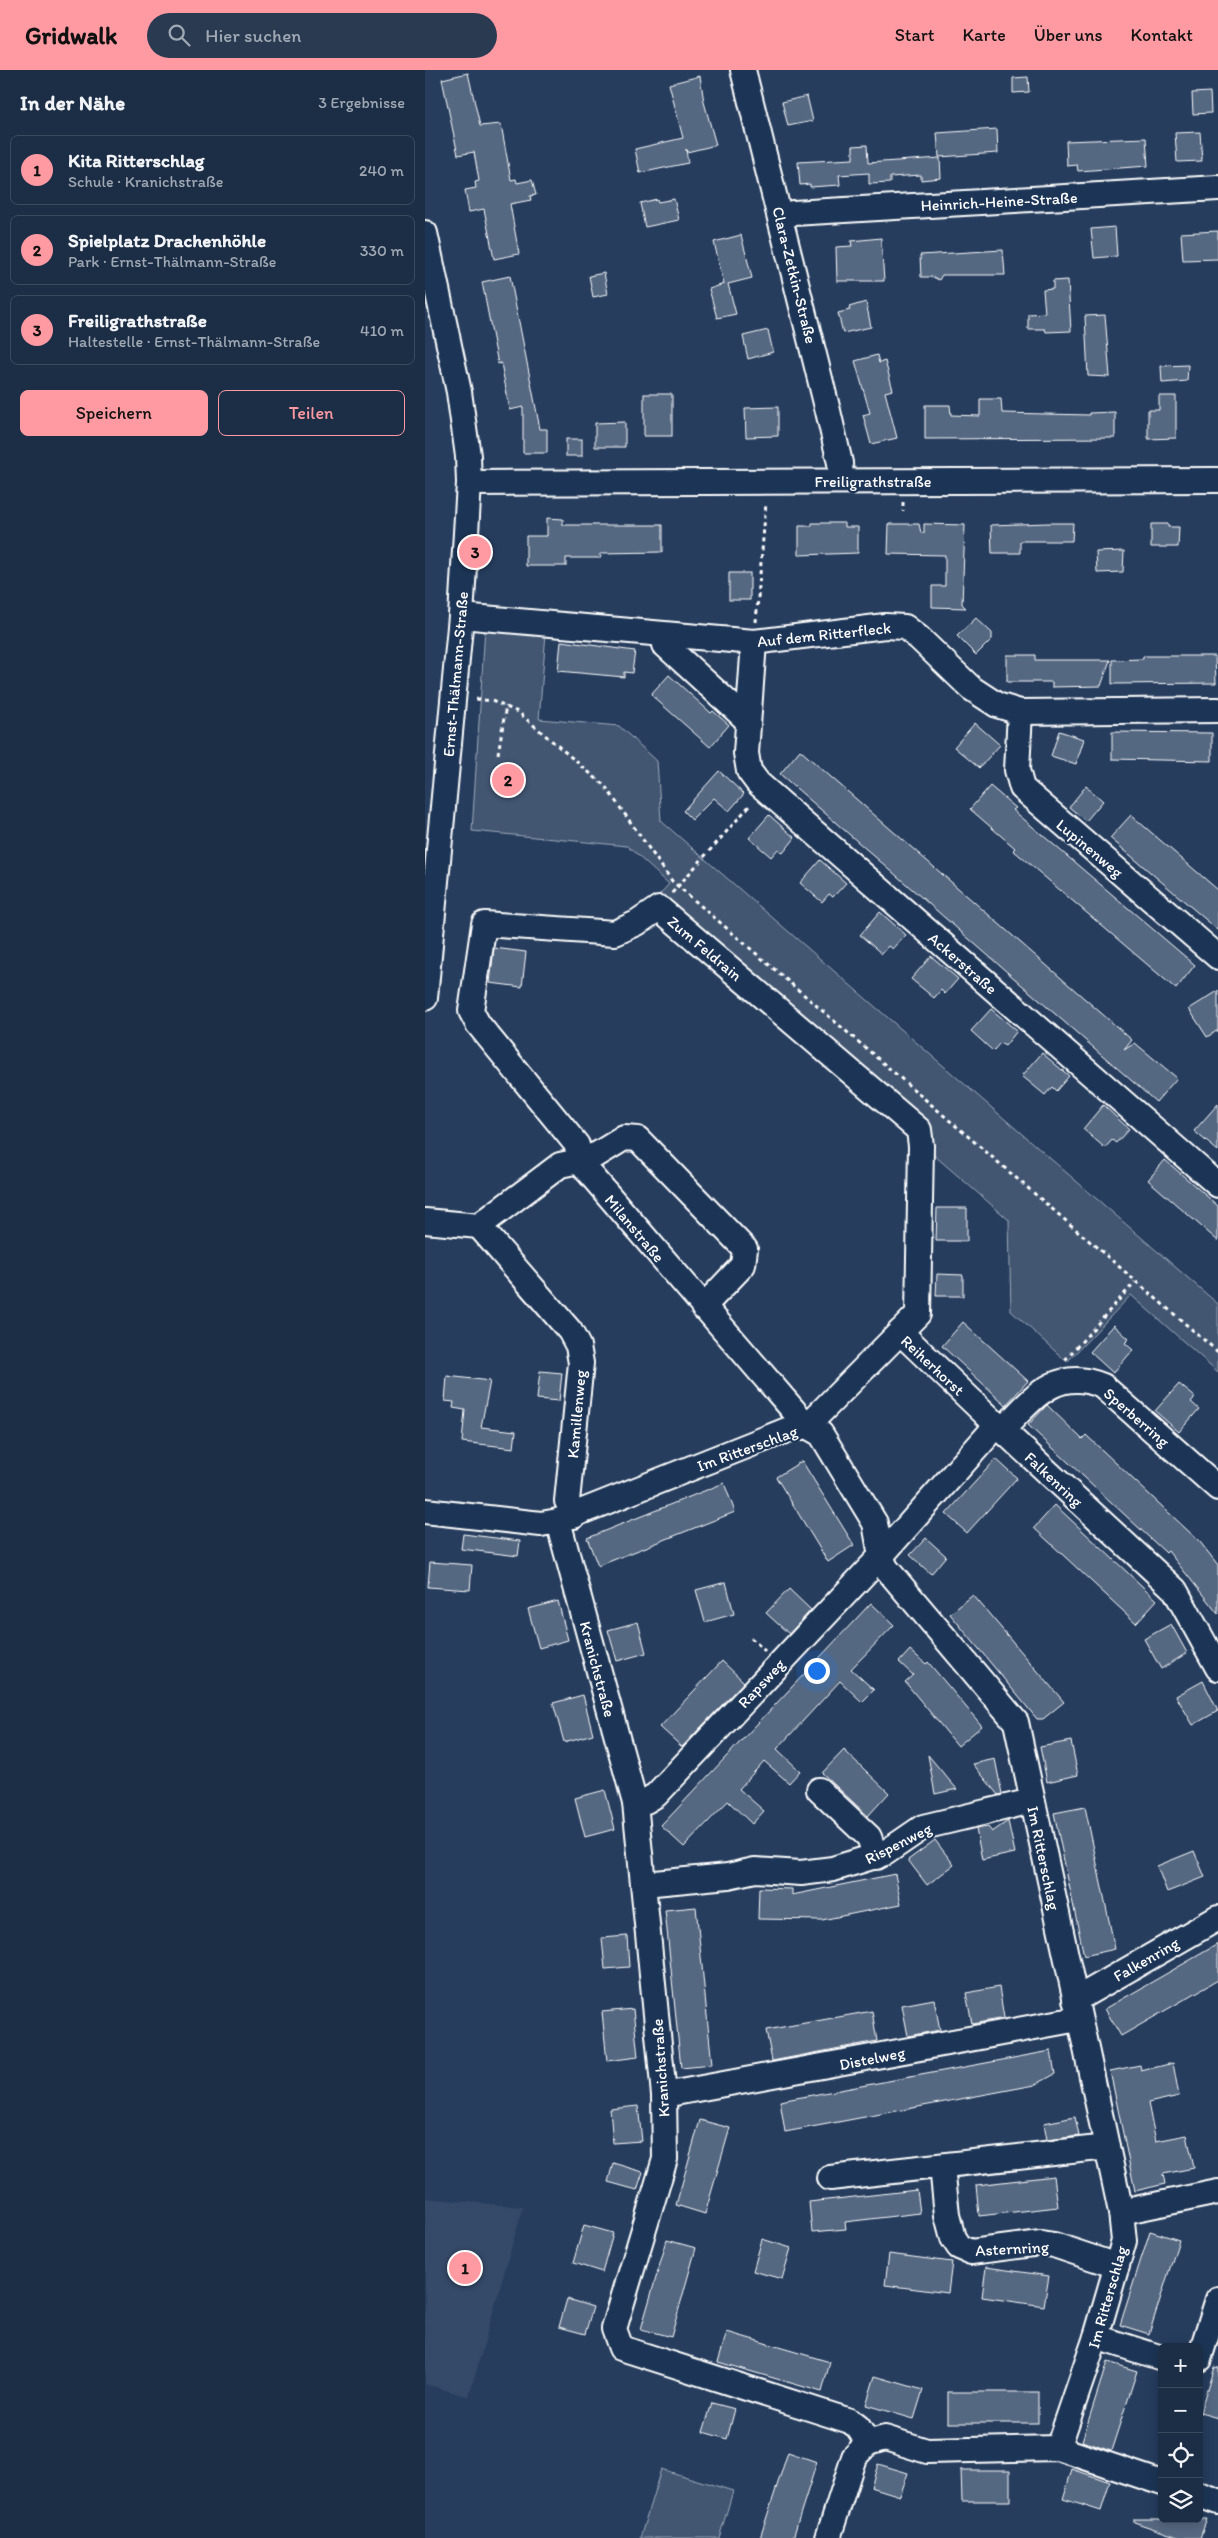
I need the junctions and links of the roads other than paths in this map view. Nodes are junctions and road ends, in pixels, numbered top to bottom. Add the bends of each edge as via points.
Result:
1 (743, 70) edge
2 (1218, 188) edge
3 (781, 216) junction
4 (425, 233) edge
5 (841, 480) junction
6 (1218, 480) edge
7 (469, 483) junction
8 (461, 616) junction
9 (664, 635) junction
10 (755, 642) junction
11 (1218, 710) edge
12 (1019, 712) junction
13 (748, 720) junction
14 (1218, 957) edge
15 (425, 998) edge
16 (579, 1161) junction
17 (1217, 1182) edge
18 (425, 1221) edge
19 (479, 1226) junction
20 (703, 1307) junction
21 (900, 1332) junction
22 (807, 1426) junction
23 (999, 1428) junction
24 (1218, 1488) edge
25 (425, 1512) edge
26 (566, 1518) junction
27 (881, 1556) junction
28 (1218, 1668) edge
29 (819, 1790) dead end
30 (1032, 1801) junction
31 (635, 1803) junction
32 (876, 1857) junction
33 (644, 1884) junction
34 (1218, 1918) edge
35 (1077, 2009) junction
36 (665, 2095) junction
37 (1107, 2147) junction
38 (943, 2166) junction
39 (830, 2178) dead end
40 (1218, 2192) edge
41 (1121, 2212) junction
42 (1117, 2266) junction
43 (1218, 2299) edge
44 (1096, 2337) junction
45 (1203, 2346) edge
46 (1158, 2357) edge
47 (868, 2443) junction
48 (1058, 2448) junction
49 (1158, 2482) edge
50 (1203, 2497) edge
51 (1218, 2502) edge
52 (828, 2538) edge

1 - 3 street, Clara-Zetkin-Straße
2 - 3 street, Heinrich-Heine-Straße
3 - 5 street, Clara-Zetkin-Straße via 840,463
4 - 7 street, Ernst-Thälmann-Straße via 459,392
5 - 6 street, Freiligrathstraße
5 - 7 street, Freiligrathstraße
7 - 8 street, Ernst-Thälmann-Straße
8 - 9 street, Auf dem Ritterfleck
8 - 15 street, Ernst-Thälmann-Straße
9 - 10 street, Auf dem Ritterfleck
9 - 13 street via 665,645
10 - 12 street, Auf dem Ritterfleck via 885,626 905,627 971,688 997,705
10 - 13 street, Ackerstraße
11 - 12 street, Auf dem Ritterfleck
12 - 14 street, Lupinenweg via 1017,770 1022,788
13 - 17 street, Ackerstraße via 746,753 749,771 765,789
16 - 19 street via 560,1165
16 - 20 street, Milanstraße
16 - 20 street via 624,1138 638,1139 745,1249 743,1265
16 - 21 street, Zum Feldrain via 577,1145 474,1019 471,1011 484,924 615,933 659,908 919,1130 917,1314
18 - 19 street
19 - 26 street, Kamillenweg via 570,1331 578,1346 581,1363
20 - 22 street, Milanstraße
21 - 22 street, Reiherhorst
21 - 23 street, Reiherhorst
22 - 26 street, Im Ritterschlag via 787,1430
22 - 27 street, Im Ritterschlag via 821,1434 875,1523
23 - 24 street, Sperberring via 1045,1388 1067,1380 1086,1379 1103,1386
23 - 27 street
23 - 28 street, Falkenring via 1175,1590
25 - 26 street, Im Ritterschlag via 541,1524
26 - 31 street, Kranichstraße
27 - 30 street, Im Ritterschlag via 896,1581 1016,1722
27 - 31 street, Rapsweg via 656,1795 646,1802
29 - 32 street via 869,1837
30 - 32 street, Rispenweg via 923,1827
30 - 35 street, Im Ritterschlag
31 - 33 street, Kranichstraße
32 - 33 street, Rispenweg via 817,1872 755,1870 728,1876
33 - 36 street, Kranichstraße
34 - 35 street, Falkenring
35 - 36 street, Distelweg
35 - 37 street, Im Ritterschlag
36 - 47 street, Kranichstraße via 665,2159 614,2328 621,2348 850,2421
37 - 38 street
37 - 41 street, Im Ritterschlag
38 - 39 street
38 - 42 street, Asternring via 947,2215 959,2247 971,2252 1041,2243
40 - 41 street
41 - 42 street, Im Ritterschlag via 1124,2241
42 - 44 street, Im Ritterschlag
43 - 45 street
44 - 46 street
44 - 48 street, Im Ritterschlag
47 - 48 street via 885,2438 927,2450
47 - 52 street via 854,2457
48 - 49 street
50 - 51 street

